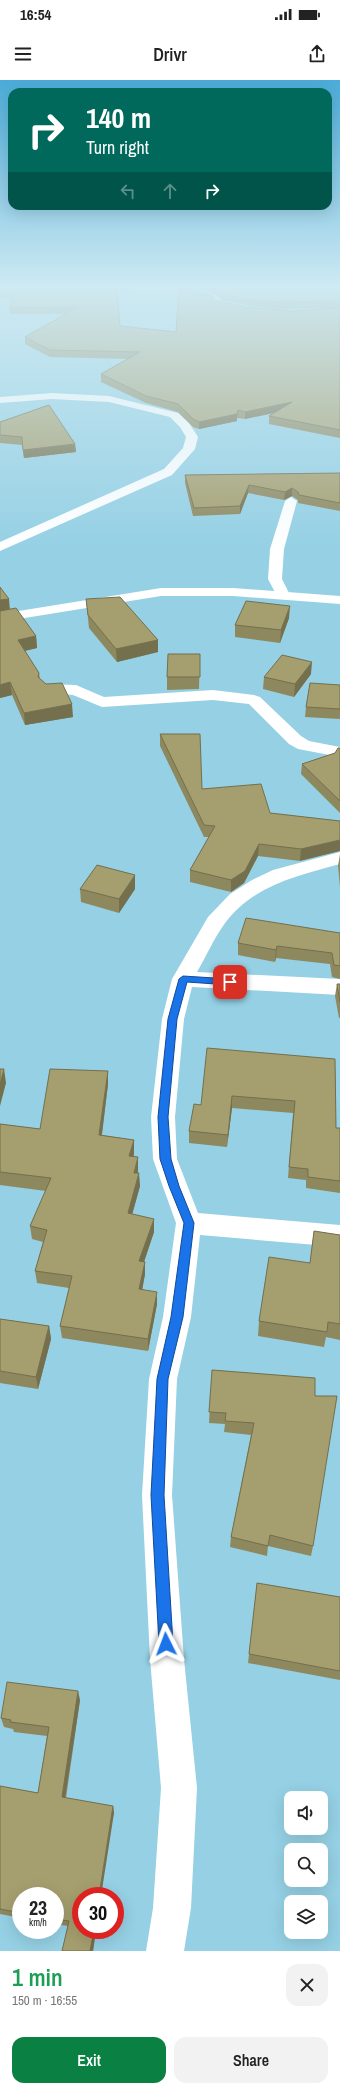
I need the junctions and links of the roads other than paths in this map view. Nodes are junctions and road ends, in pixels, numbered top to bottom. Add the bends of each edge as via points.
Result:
1 (0, 400) edge
2 (292, 502) dead end
3 (0, 547) edge
4 (283, 595) junction
5 (340, 600) edge
6 (0, 618) edge
7 (48, 689) edge
8 (340, 752) edge
9 (340, 858) edge
10 (183, 979) junction
11 (340, 987) edge
12 (189, 1223) junction
13 (340, 1236) edge
14 (165, 1951) edge

1 - 3 street via 52,396 109,399 174,415 192,437 189,449 168,472
2 - 4 street via 277,550 275,579
4 - 5 street
4 - 6 street via 161,592
7 - 8 street via 76,690 102,702 213,696 254,700 295,740 304,745
9 - 10 street via 280,874 237,899 215,922
10 - 11 street
10 - 12 street via 173,1019 163,1117 166,1159
12 - 13 street
12 - 14 street via 177,1317 163,1379 157,1495 166,1659 179,1788 172,1908

